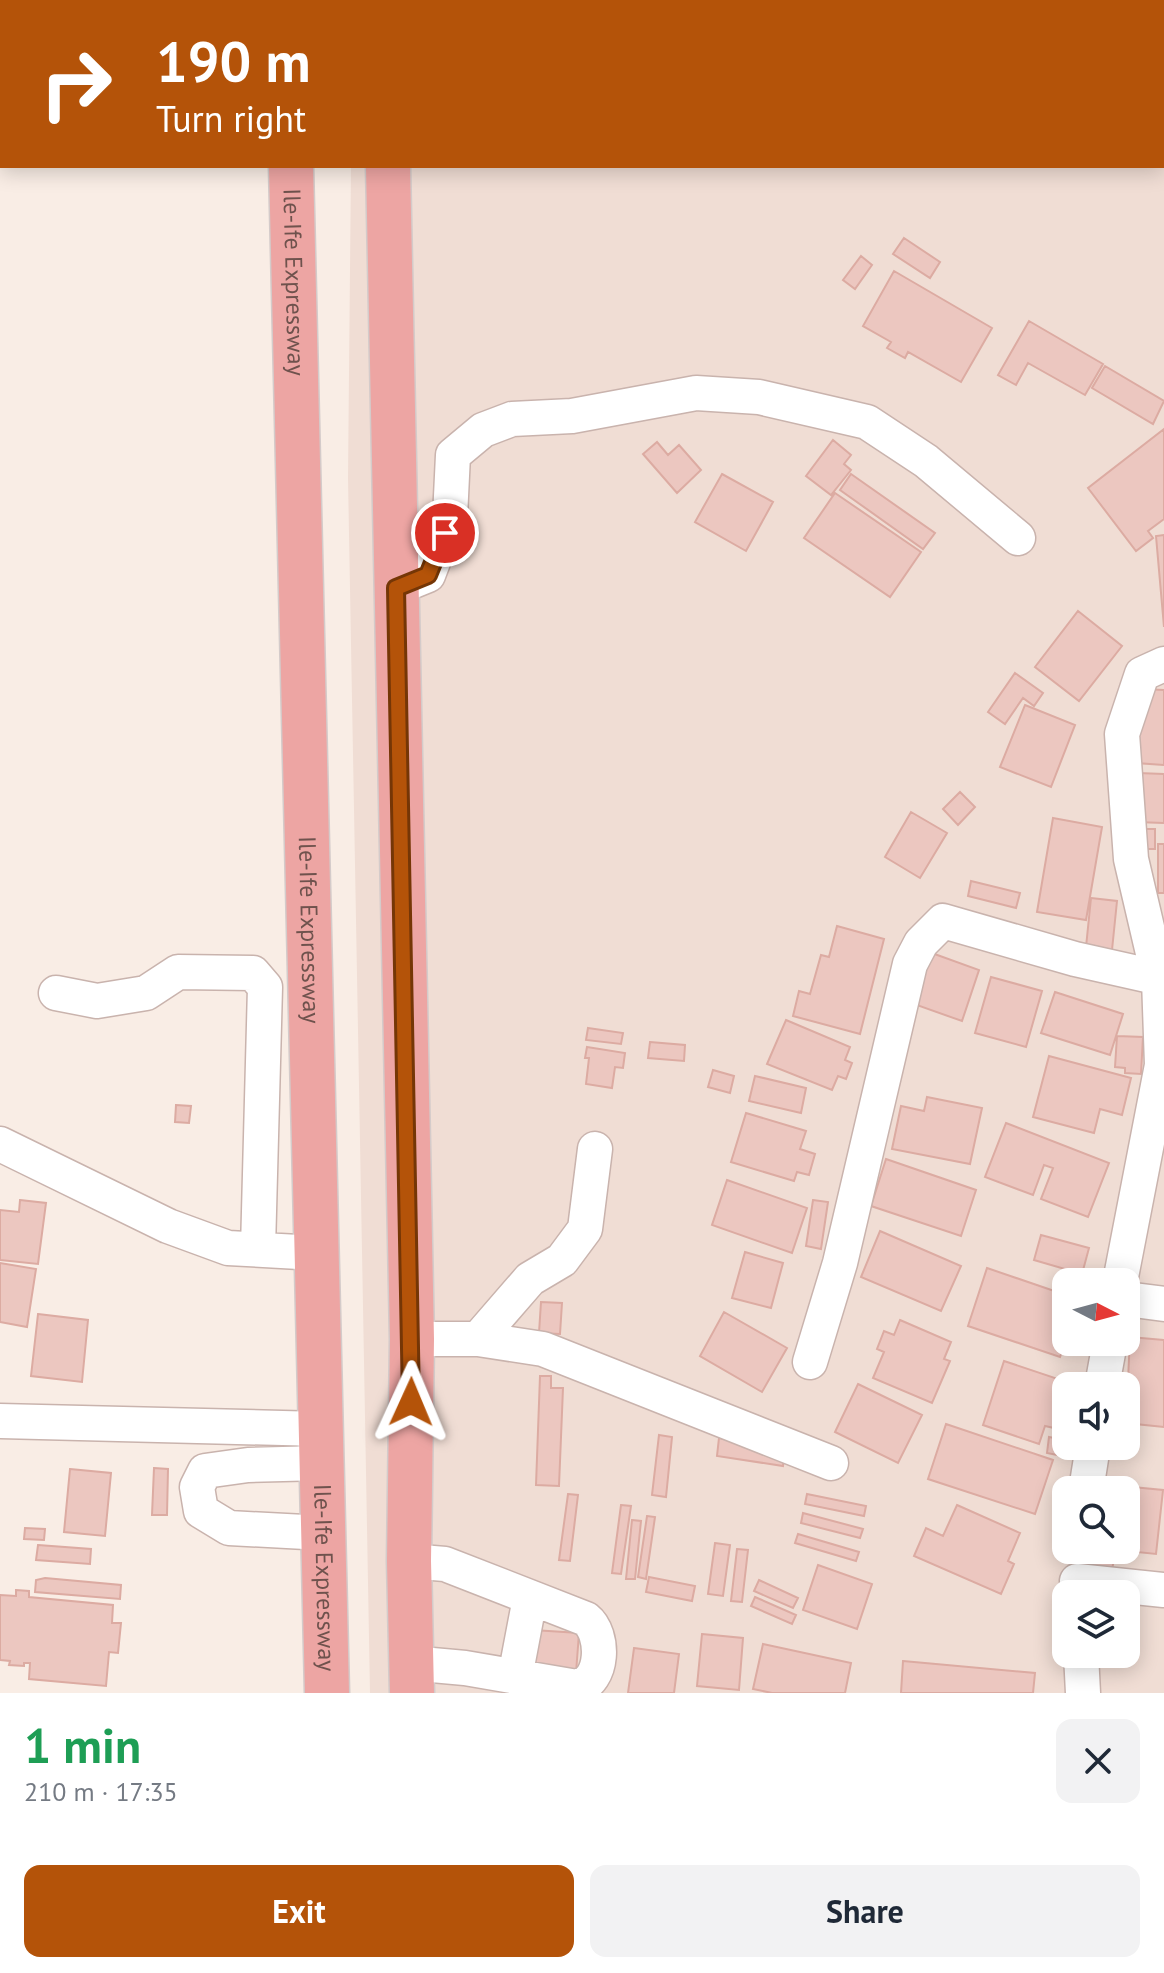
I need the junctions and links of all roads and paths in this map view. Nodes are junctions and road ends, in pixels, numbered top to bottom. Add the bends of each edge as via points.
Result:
1 (291, 168) edge
2 (388, 168) edge
3 (1018, 538) dead end
4 (396, 588) junction
5 (1164, 664) edge
6 (1162, 979) edge
7 (56, 993) dead end
8 (1163, 1065) edge
9 (0, 1144) edge
10 (595, 1149) dead end
11 (258, 1249) junction
12 (317, 1253) junction
13 (1123, 1268) edge
14 (1140, 1301) edge
15 (1164, 1304) edge
16 (412, 1339) junction
17 (478, 1339) junction
18 (810, 1362) dead end
19 (0, 1421) edge
20 (322, 1446) junction
21 (831, 1463) dead end
22 (324, 1533) junction
23 (409, 1561) junction
24 (1078, 1575) edge
25 (1164, 1590) edge
26 (530, 1598) junction
27 (1082, 1668) edge
28 (515, 1677) junction
29 (411, 1678) edge
30 (327, 1693) edge
31 (1083, 1693) edge

1 - 12 highway, Ile-Ife Expressway
2 - 4 highway
3 - 4 street via 926,461 867,422 759,397 696,393 572,416 512,419 483,430 453,455 450,517 428,575
4 - 16 highway
5 - 6 street via 1142,674 1122,734 1131,859
6 - 8 street
6 - 18 street via 943,921 921,943 910,964 840,1263
7 - 11 street via 97,1001 146,993 178,972 253,973 265,987
8 - 13 street
9 - 11 street via 168,1226 228,1248
10 - 17 street via 585,1229 562,1260 530,1279
11 - 12 street
12 - 20 highway, Ile-Ife Expressway
14 - 15 street
16 - 17 street
16 - 23 highway
17 - 21 street via 559,1354
19 - 20 street
20 - 22 highway, Ile-Ife Expressway
20 - 22 street via 205,1471 197,1487 201,1511 229,1528
22 - 30 highway, Ile-Ife Expressway
23 - 26 street via 445,1564
23 - 29 highway
24 - 25 street
26 - 28 street
26 - 28 street via 594,1626 596,1668 587,1685 577,1687
27 - 31 street
28 - 29 street

